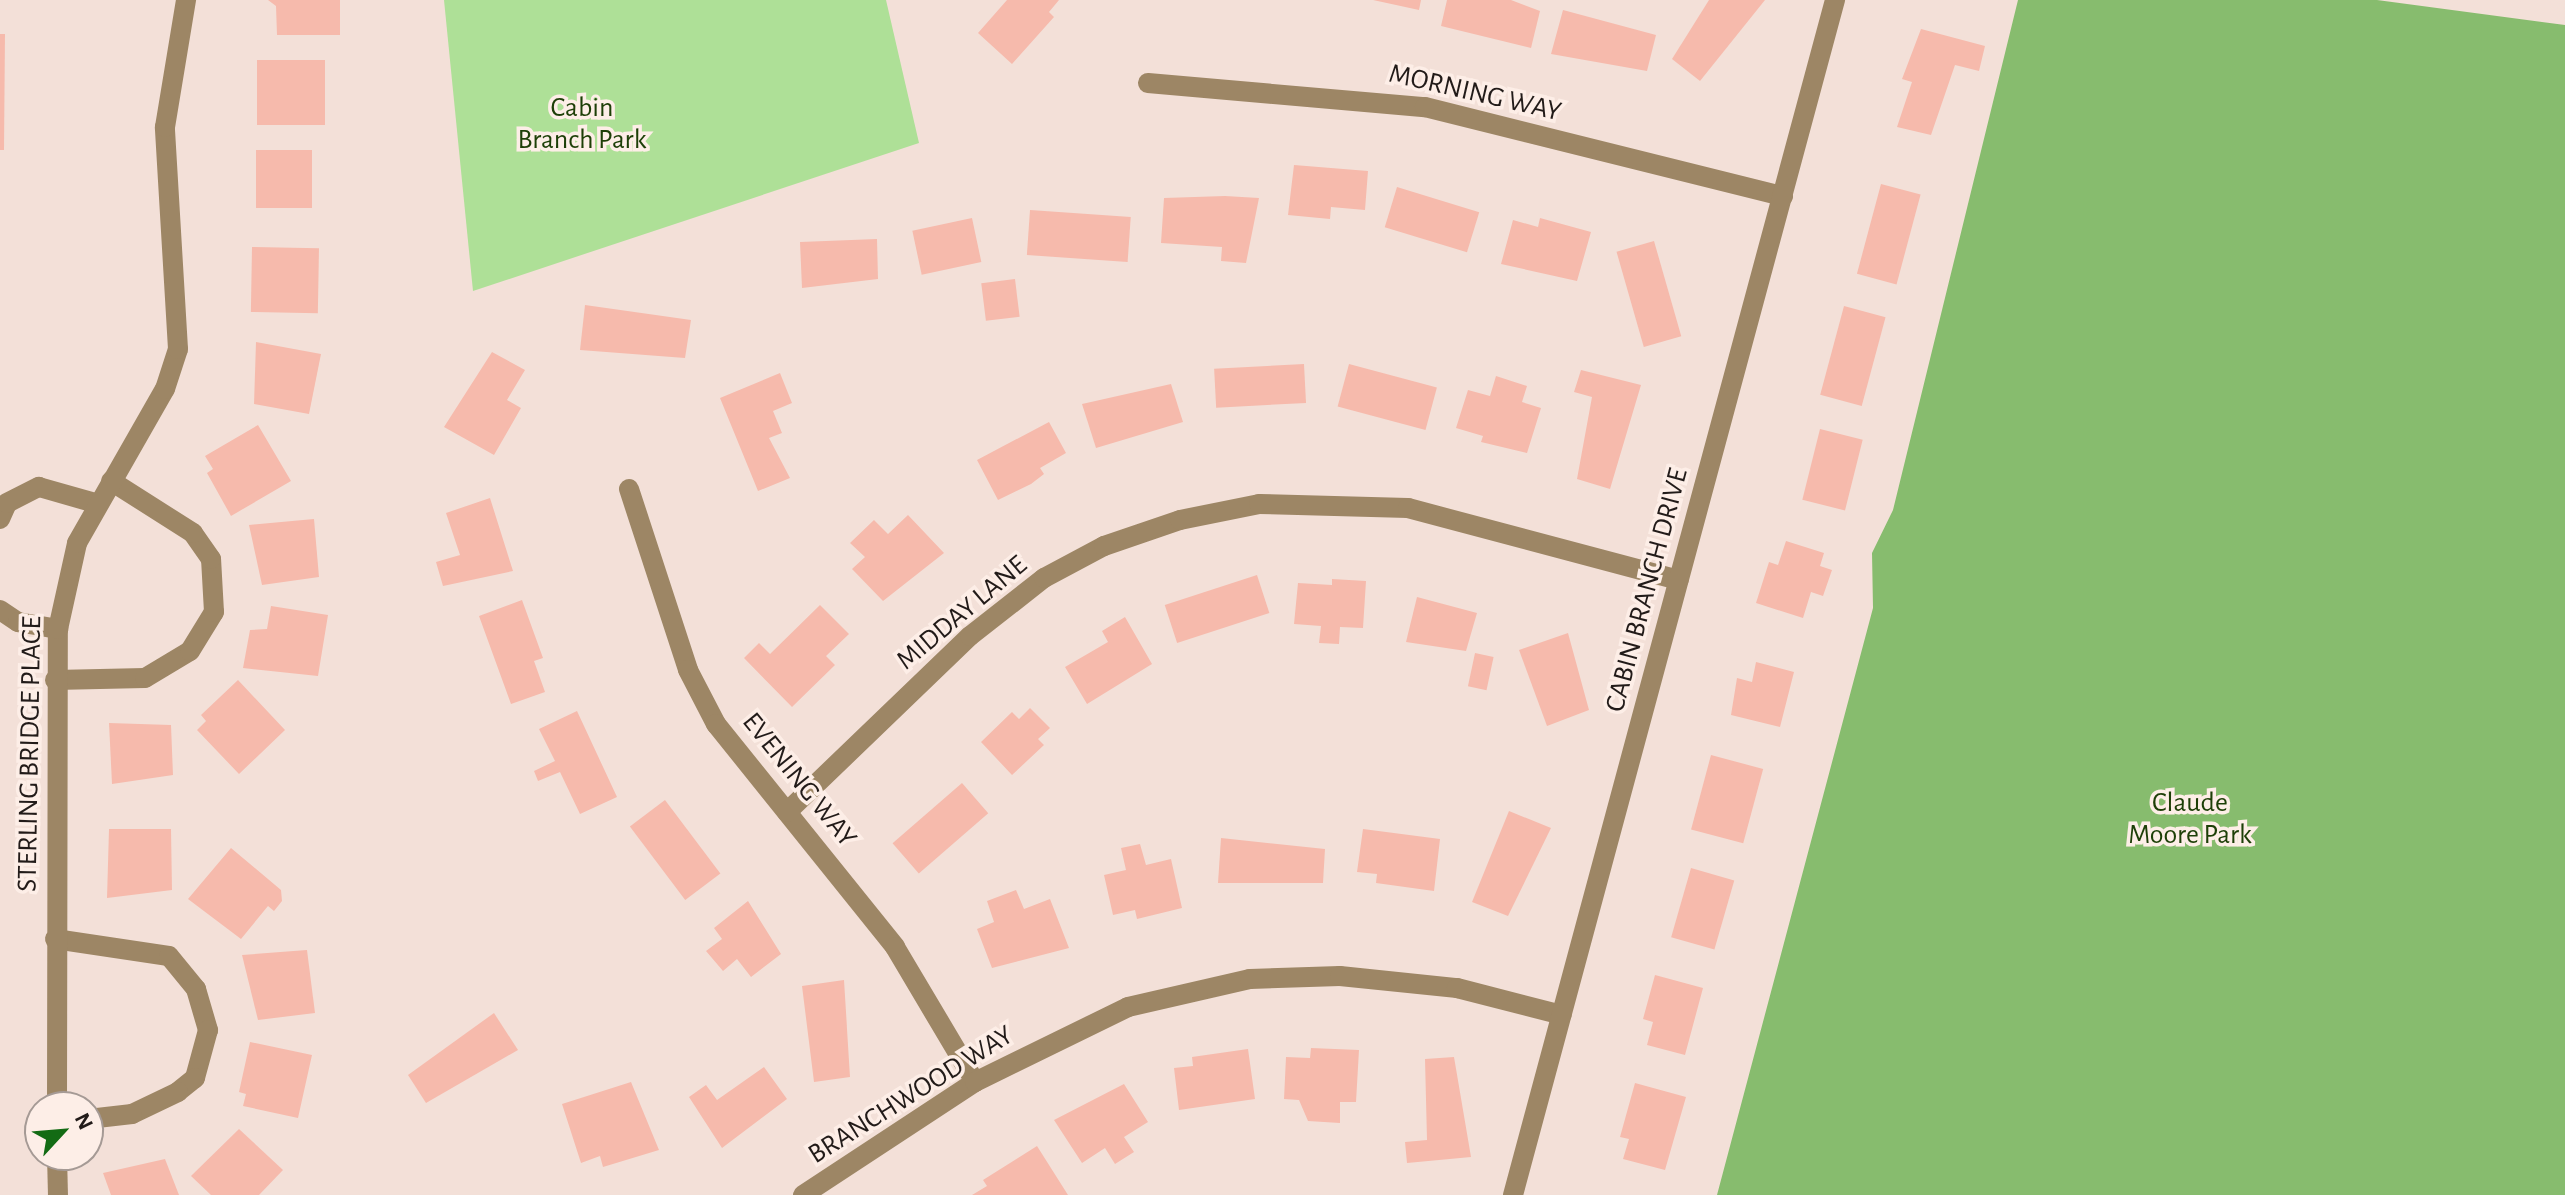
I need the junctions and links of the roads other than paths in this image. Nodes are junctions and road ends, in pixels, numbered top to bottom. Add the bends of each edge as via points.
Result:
1 (186, 0) edge
2 (1835, 0) edge
3 (1148, 83) dead end
4 (1783, 196) junction
5 (111, 481) junction
6 (629, 489) dead end
7 (95, 503) junction
8 (0, 519) edge
9 (1679, 580) junction
10 (0, 610) edge
11 (58, 629) junction
12 (55, 680) junction
13 (787, 812) junction
14 (55, 939) junction
15 (1562, 1015) junction
16 (975, 1082) junction
17 (57, 1091) edge
18 (104, 1117) edge
19 (57, 1171) edge
20 (58, 1195) edge
21 (803, 1195) edge
22 (1513, 1195) edge

1 - 5 street, STERLING BRIDGE PLACE via 169,68 165,127 178,349 165,389
2 - 4 street, CABIN BRANCH DRIVE
3 - 4 street, MORNING WAY via 1425,107
4 - 9 street, CABIN BRANCH DRIVE
5 - 7 street, STERLING BRIDGE PLACE
5 - 12 street via 193,533 211,559 214,612 190,651 145,678
6 - 13 street, EVENING WAY via 688,670 716,724
7 - 8 street via 39,487 7,503
7 - 11 street, STERLING BRIDGE PLACE
9 - 13 street, MIDDAY LANE via 1408,508 1259,504 1180,520 1104,546 1044,578 970,636
9 - 15 street, CABIN BRANCH DRIVE
10 - 11 street via 18,622
11 - 12 street, STERLING BRIDGE PLACE
12 - 14 street, STERLING BRIDGE PLACE
13 - 16 street, EVENING WAY via 895,947
14 - 17 street, STERLING BRIDGE PLACE
14 - 18 street via 169,956 196,989 208,1030 195,1078 132,1114
15 - 16 street, BRANCHWOOD WAY via 1457,988 1340,976 1250,979 1128,1007
15 - 22 street, CABIN BRANCH DRIVE
16 - 21 street, BRANCHWOOD WAY
19 - 20 street

